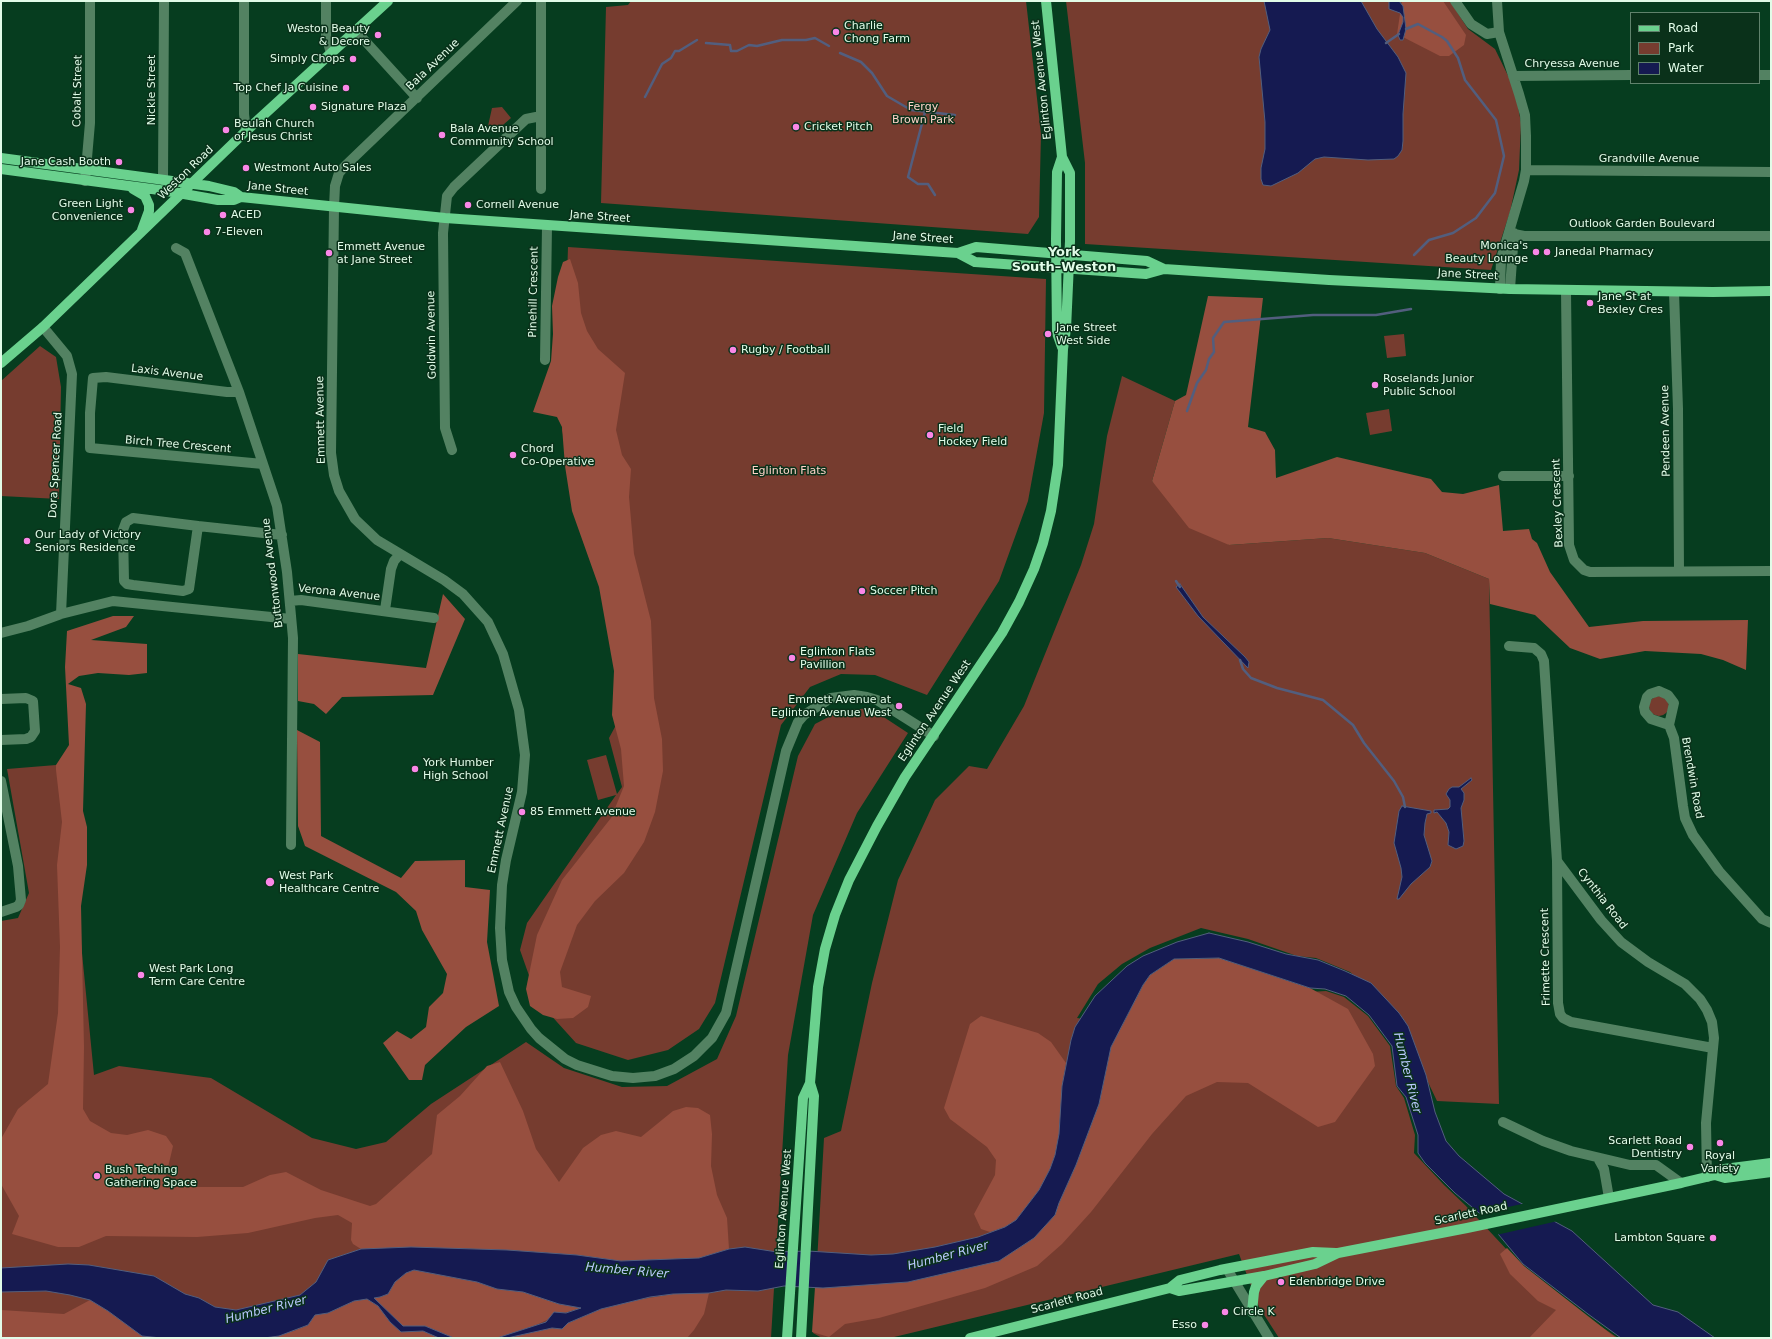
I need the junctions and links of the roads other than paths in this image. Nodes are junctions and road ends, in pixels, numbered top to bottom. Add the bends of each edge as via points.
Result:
1 (90, 1) edge
2 (164, 1) edge
3 (244, 1) edge
4 (326, 1) edge
5 (388, 1) edge
6 (517, 1) edge
7 (541, 1) edge
8 (1046, 1) edge
9 (1455, 1) edge
10 (1497, 1) edge
11 (356, 31) junction
12 (1499, 32) junction
13 (332, 53) junction
14 (1760, 75) edge
15 (1771, 75) edge
16 (1513, 76) junction
17 (1630, 76) edge
18 (417, 98) junction
19 (541, 116) junction
20 (246, 131) junction
21 (1062, 157) junction
22 (1, 158) edge
23 (1, 169) edge
24 (86, 170) junction
25 (1526, 170) junction
26 (1771, 172) edge
27 (163, 180) junction
28 (85, 181) junction
29 (192, 183) junction
30 (129, 187) junction
31 (541, 189) dead end
32 (181, 194) junction
33 (241, 197) junction
34 (334, 207) junction
35 (1518, 207) junction
36 (445, 218) junction
37 (547, 226) junction
38 (140, 234) junction
39 (1514, 234) junction
40 (1771, 236) edge
41 (176, 248) dead end
42 (958, 253) junction
43 (1056, 254) junction
44 (1069, 255) junction
45 (1056, 269) junction
46 (1068, 269) junction
47 (1164, 269) junction
48 (1505, 289) junction
49 (1566, 291) junction
50 (1771, 291) edge
51 (1674, 292) junction
52 (43, 327) junction
53 (1063, 349) junction
54 (545, 360) dead end
55 (1, 363) edge
56 (239, 392) junction
57 (90, 448) joint
58 (452, 450) dead end
59 (263, 464) junction
60 (1503, 476) dead end
61 (1569, 476) junction
62 (198, 526) junction
63 (282, 535) junction
64 (400, 554) junction
65 (1679, 571) junction
66 (1771, 571) edge
67 (290, 601) junction
68 (385, 610) junction
69 (61, 614) junction
70 (434, 618) dead end
71 (291, 619) junction
72 (1, 633) edge
73 (1509, 646) dead end
74 (1, 699) edge
75 (1669, 725) dead end
76 (934, 736) junction
77 (1, 740) edge
78 (1, 782) edge
79 (4, 814) edge
80 (291, 845) dead end
81 (1557, 861) junction
82 (1, 912) edge
83 (1771, 923) edge
84 (1713, 1048) junction
85 (810, 1083) junction
86 (1503, 1122) dead end
87 (1598, 1158) junction
88 (1771, 1163) edge
89 (1771, 1172) edge
90 (1711, 1176) junction
91 (1681, 1183) junction
92 (1609, 1198) junction
93 (1338, 1253) junction
94 (1227, 1269) junction
95 (1264, 1276) junction
96 (1235, 1282) junction
97 (1170, 1288) junction
98 (1252, 1312) junction
99 (801, 1333) edge
100 (787, 1335) edge
101 (970, 1338) edge
102 (1269, 1338) edge

1 - 24 street, Cobalt Street via 90,123
2 - 27 street, Nickle Street
3 - 20 street
4 - 13 street via 326,36
5 - 11 main road, Weston Road
6 - 18 street, Bala Avenue
7 - 19 street
8 - 21 main road, Eglinton Avenue West
9 - 12 street via 1471,24 1487,34
10 - 12 street
11 - 13 main road, Weston Road
11 - 18 street
12 - 16 street
13 - 20 main road, Weston Road
14 - 15 street
16 - 17 street, Chryessa Avenue
16 - 25 street via 1525,115
18 - 34 street, Bala Avenue via 342,168 335,186
19 - 31 street
19 - 36 street via 526,119 449,193
20 - 29 main road, Weston Road
21 - 43 main road, Eglinton Avenue West via 1057,172
21 - 44 main road, Eglinton Avenue West via 1070,173
22 - 24 main road, Jane Street
23 - 28 main road, Jane Street
24 - 27 main road, Jane Street
24 - 28 street, Cobalt Street
25 - 26 street, Grandville Avenue
25 - 35 street
27 - 29 main road, Jane Street
28 - 30 main road, Jane Street
29 - 32 main road, Weston Road
29 - 33 main road, Jane Street via 234,192
30 - 32 main road, Jane Street
30 - 38 main road via 143,194 149,206
32 - 33 main road, Jane Street via 218,200 234,200
32 - 38 main road, Weston Road
33 - 34 main road, Jane Street
34 - 36 main road, Jane Street
34 - 64 street, Emmett Avenue via 331,453 334,475 343,500 355,519 377,540
35 - 39 street
35 - 48 street via 1501,259
36 - 37 main road, Jane Street
36 - 58 street, Goldwin Avenue via 445,428
37 - 42 main road, Jane Street
37 - 54 street, Pinehill Crescent
38 - 52 main road, Weston Road
39 - 40 street, Outlook Garden Boulevard
39 - 48 street
41 - 56 street, Buttonwood Avenue via 185,253
42 - 43 main road, Jane Street via 976,247
42 - 45 main road, Jane Street via 975,262
43 - 44 main road, Jane Street
43 - 45 main road, Eglinton Avenue West
44 - 46 main road, Eglinton Avenue West
44 - 47 main road, Jane Street via 1147,261
45 - 46 main road, Jane Street
45 - 53 main road, Eglinton Avenue West via 1057,333
46 - 47 main road, Jane Street via 1146,274
46 - 53 main road, Eglinton Avenue West
47 - 48 main road, Jane Street
48 - 49 main road, Jane Street
49 - 51 main road, Jane Street
49 - 61 street, Bexley Crescent
50 - 51 main road, Jane Street
51 - 65 street, Pendeen Avenue
52 - 55 main road, Weston Road
52 - 69 street, Dora Spencer Road via 67,356 72,374
53 - 76 main road, Eglinton Avenue West via 1058,465 1043,543 1034,569 1002,633
56 - 57 street, Laxis Avenue via 106,377 93,378
56 - 59 street, Buttonwood Avenue
57 - 59 street, Birch Tree Crescent
59 - 63 street, Buttonwood Avenue via 277,506
60 - 61 street
61 - 65 street, Bexley Crescent via 1569,545 1579,566 1590,572
62 - 62 street via 133,518 128,520 123,530 124,581 133,585 183,591 189,589
62 - 63 street
63 - 67 street, Buttonwood Avenue
64 - 68 street, Verona Avenue via 391,569
64 - 76 street, Emmett Avenue via 463,594 488,622 503,654 519,710 525,755 522,792 502,885 501,944 504,972 516,1007 539,1038 565,1059 595,1071 633,1078 664,1073 694,1056 717,1030 726,1013 786,751 794,729 804,715 831,698 854,695 883,704
65 - 66 street, Bexley Crescent
67 - 68 street, Verona Avenue
67 - 71 street, Buttonwood Avenue
68 - 70 street, Verona Avenue
69 - 71 street via 113,601
69 - 72 street
71 - 80 street, Buttonwood Avenue via 294,666
73 - 81 street via 1534,648 1544,661
74 - 77 street via 26,698 33,701 35,731 26,739
75 - 83 street, Brendwin Road via 1674,738 1685,818 1693,836 1709,859 1762,919
76 - 85 main road, Eglinton Avenue West via 905,777 877,826 849,880 835,916 825,949 818,987
78 - 79 street
79 - 82 street via 18,866 21,900 16,907
81 - 84 street, Cynthia Road via 1601,920 1621,942 1685,984 1700,999 1712,1022
81 - 84 street, Frimette Crescent via 1559,1009 1563,1018 1571,1022
84 - 90 street, Cynthia Road via 1706,1123
85 - 99 main road, Eglinton Avenue West via 814,1096
85 - 100 main road, Eglinton Avenue West via 803,1098
86 - 87 street via 1559,1147
87 - 91 street via 1630,1165 1656,1165
87 - 92 street via 1604,1169
88 - 90 main road, Scarlett Road via 1724,1170
89 - 90 main road, Scarlett Road via 1725,1178
90 - 91 main road, Scarlett Road
91 - 92 main road, Scarlett Road
92 - 93 main road, Scarlett Road
93 - 94 main road, Scarlett Road via 1313,1252
93 - 95 main road, Scarlett Road via 1315,1264
94 - 96 street
94 - 97 main road, Scarlett Road via 1180,1280
95 - 96 main road, Scarlett Road
95 - 98 main road via 1254,1292
96 - 97 main road, Scarlett Road via 1180,1291
96 - 98 street
97 - 101 main road, Scarlett Road
98 - 102 street

